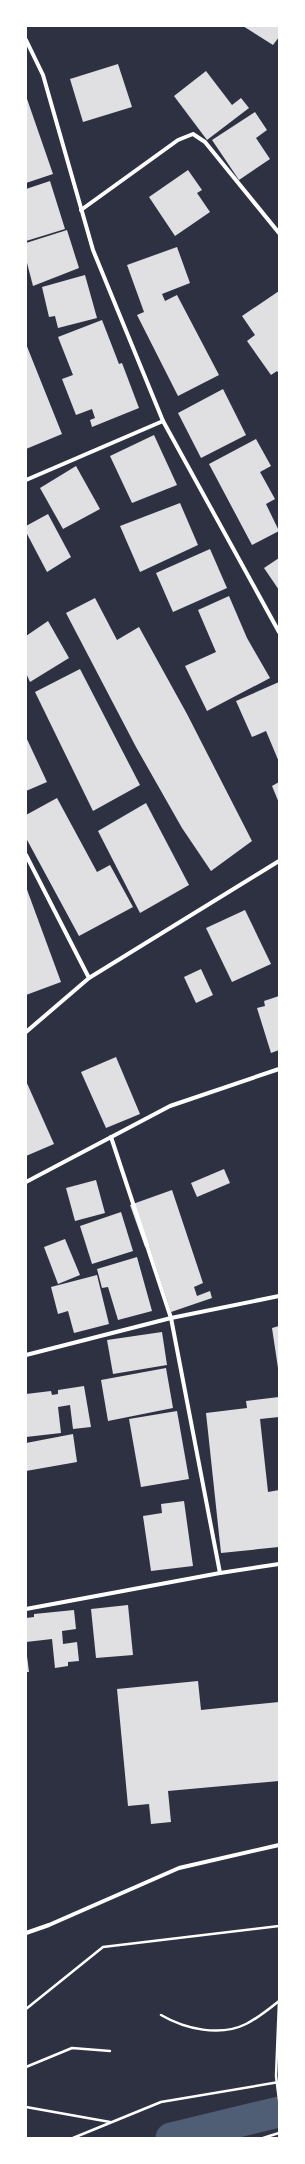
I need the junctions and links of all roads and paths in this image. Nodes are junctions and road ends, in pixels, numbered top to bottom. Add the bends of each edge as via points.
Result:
1 (26, 40) edge
2 (81, 210) junction
3 (279, 233) edge
4 (163, 421) junction
5 (26, 480) edge
6 (279, 632) edge
7 (26, 855) edge
8 (279, 860) edge
9 (89, 978) junction
10 (26, 1032) edge
11 (279, 1069) edge
12 (111, 1137) junction
13 (26, 1182) edge
14 (279, 1296) edge
15 (171, 1318) junction
16 (26, 1355) edge
17 (279, 1564) edge
18 (220, 1573) junction
19 (26, 1609) edge
20 (279, 1845) edge
21 (279, 1926) edge
22 (26, 1933) edge
23 (279, 2001) edge
24 (26, 2009) edge
25 (161, 2015) dead end
26 (110, 2051) dead end
27 (26, 2067) edge
28 (278, 2083) edge
29 (279, 2100) edge
30 (26, 2107) edge
31 (111, 2122) junction
32 (279, 2133) edge
33 (73, 2138) edge
34 (263, 2138) edge

1 - 2 street via 43,75
2 - 3 street via 178,140 193,134 205,142
2 - 4 street via 93,250
4 - 5 street
4 - 6 street
7 - 9 street
8 - 9 street
9 - 10 street
11 - 12 street via 170,1106
12 - 13 street
12 - 15 street
14 - 15 street
15 - 16 street
15 - 18 street
17 - 18 street
18 - 19 street
20 - 22 street via 180,1868
21 - 24 path via 103,1947
23 - 25 path via 246,2024 223,2029 190,2027
23 - 28 path
26 - 27 path via 72,2048
28 - 29 path
28 - 31 path via 161,2102
30 - 31 path
31 - 33 path
32 - 34 path

